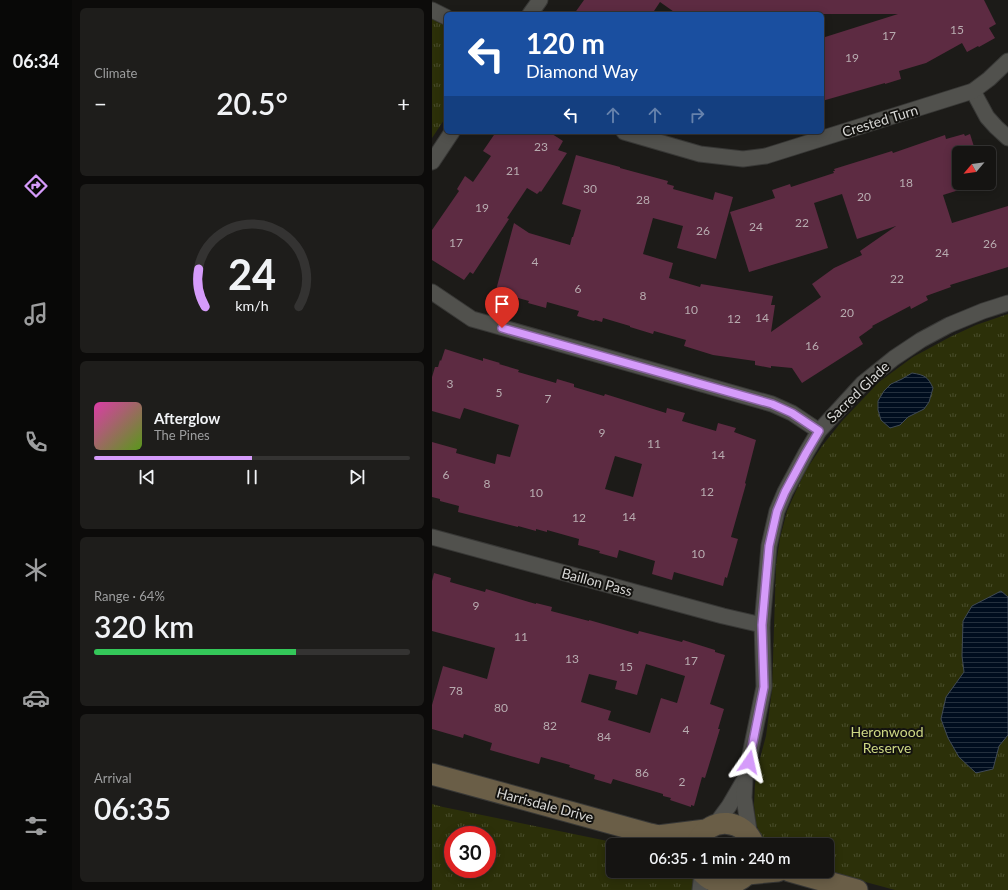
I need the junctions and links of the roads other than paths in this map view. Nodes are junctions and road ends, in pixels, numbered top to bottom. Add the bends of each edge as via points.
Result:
1 (540, 0) edge
2 (432, 10) edge
3 (531, 12) edge
4 (444, 16) edge
5 (1008, 61) edge
6 (973, 91) junction
7 (451, 134) edge
8 (631, 134) edge
9 (1008, 138) edge
10 (432, 162) edge
11 (432, 292) edge
12 (1008, 303) edge
13 (819, 431) junction
14 (432, 537) edge
15 (762, 625) junction
16 (432, 774) edge
17 (745, 779) junction
18 (706, 833) edge
19 (659, 838) edge
20 (677, 838) edge
21 (749, 838) edge
22 (751, 838) edge
23 (710, 878) edge
24 (814, 878) edge
25 (740, 879) edge
26 (858, 890) edge

1 - 3 street
2 - 4 street
5 - 6 street, Crested Turn
6 - 8 street, Crested Turn via 754,158 700,154
6 - 9 street via 987,116
7 - 10 street
11 - 13 street via 472,319 772,404 792,413
12 - 13 street, Sacred Glade via 949,325 894,358 863,384
13 - 15 street, Sacred Glade via 777,511 769,546
14 - 15 street, Baillon Pass
15 - 17 street, Sacred Glade via 764,687
16 - 19 street, Harrisdale Drive
17 - 18 street, Sacred Glade via 729,806
17 - 22 street, Sacred Glade via 744,798
18 - 20 street, Harrisdale Drive
18 - 21 street, Harrisdale Drive via 724,823 733,824 741,828
23 - 25 street via 723,883
24 - 26 street

